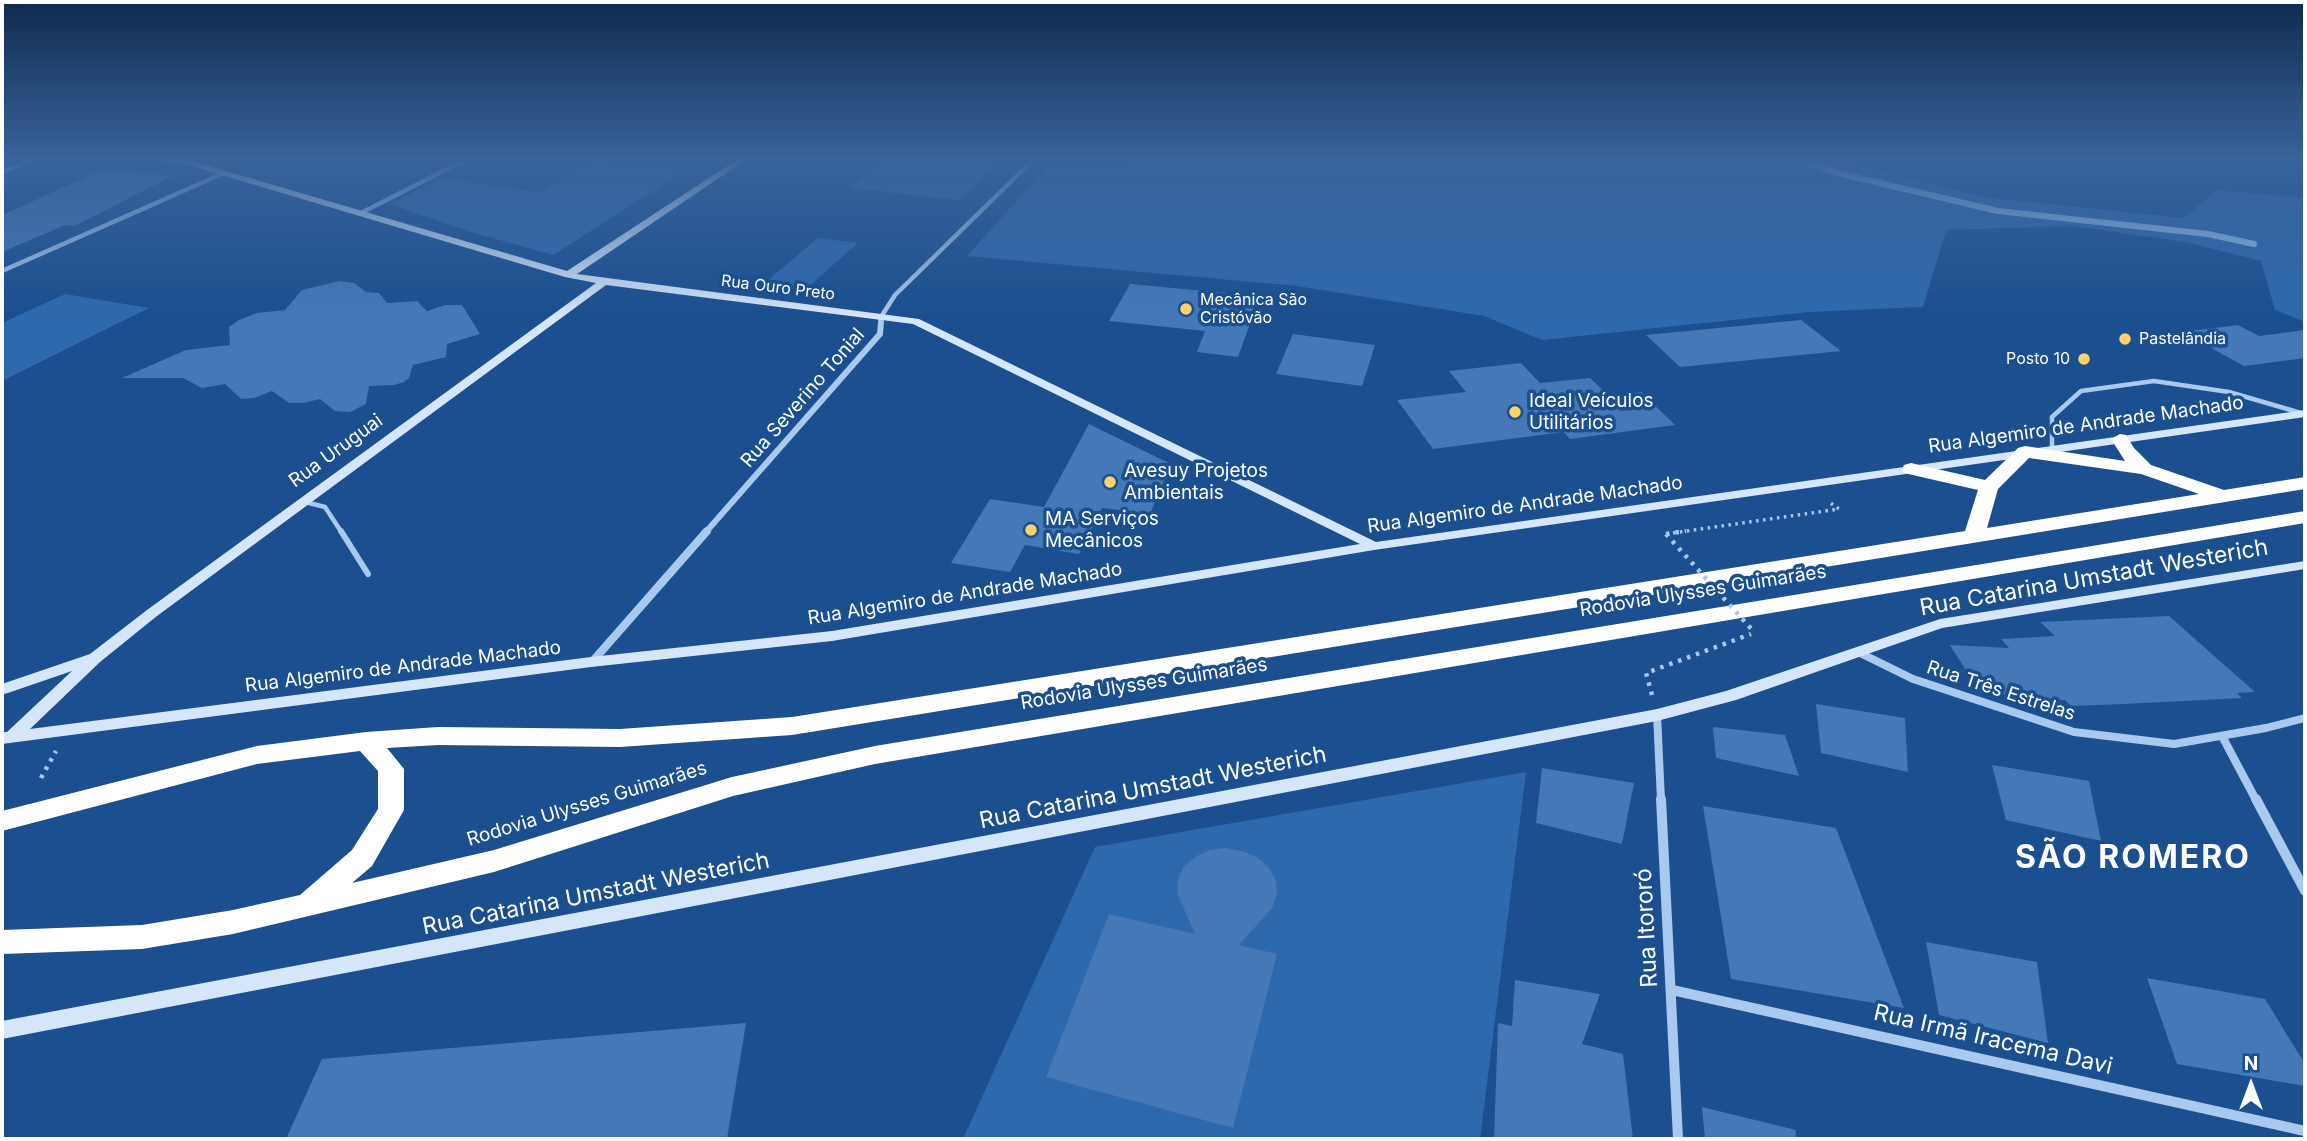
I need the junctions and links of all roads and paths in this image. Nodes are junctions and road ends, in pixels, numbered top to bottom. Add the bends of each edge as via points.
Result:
1 (135, 212) edge
2 (353, 212) edge
3 (362, 212) edge
4 (663, 212) edge
5 (980, 212) edge
6 (359, 214) junction
7 (2, 271) edge
8 (568, 275) junction
9 (604, 282) junction
10 (881, 317) junction
11 (2305, 414) edge
12 (2120, 439) junction
13 (2052, 448) junction
14 (2025, 452) junction
15 (1911, 469) junction
16 (2144, 469) junction
17 (2305, 483) edge
18 (1989, 487) junction
19 (2222, 496) junction
20 (302, 502) junction
21 (1817, 503) dead end
22 (2305, 517) edge
23 (1974, 536) junction
24 (1374, 546) junction
25 (2305, 565) edge
26 (368, 574) dead end
27 (1857, 652) junction
28 (95, 658) junction
29 (591, 662) junction
30 (2, 690) edge
31 (1657, 716) junction
32 (2305, 718) edge
33 (2222, 736) junction
34 (5, 737) edge
35 (61, 741) dead end
36 (366, 741) junction
37 (41, 778) dead end
38 (2, 821) edge
39 (2305, 891) edge
40 (307, 905) junction
41 (2, 942) edge
42 (1671, 990) junction
43 (2, 1030) edge
44 (2305, 1131) edge
45 (1678, 1139) edge

1 - 7 street
2 - 6 street, Rua Ouro Preto
3 - 6 street
4 - 8 street
5 - 10 street, Rua Severino Tonial via 895,295
6 - 8 street, Rua Ouro Preto
8 - 9 street, Rua Ouro Preto
9 - 10 street, Rua Ouro Preto
9 - 20 street, Rua Uruguai
10 - 24 street, Rua Ouro Preto via 915,321
10 - 29 street, Rua Severino Tonial via 880,334
11 - 12 street, Rua Algemiro de Andrade Machado
11 - 13 lane via 2229,392 2154,381 2081,391 2052,417
12 - 13 street, Rua Algemiro de Andrade Machado
12 - 16 highway
13 - 14 street, Rua Algemiro de Andrade Machado
14 - 15 street, Rua Algemiro de Andrade Machado
14 - 16 highway
14 - 18 highway
15 - 18 highway
15 - 24 street, Rua Algemiro de Andrade Machado
16 - 19 highway
17 - 19 highway, Rodovia Ulysses Guimarães
18 - 23 highway
19 - 23 highway, Rodovia Ulysses Guimarães
20 - 26 lane via 326,507
20 - 28 street, Rua Uruguai
21 - 31 path, bridge via 1830,501 1839,509 1666,534 1755,633 1646,673
22 - 40 highway, Rodovia Ulysses Guimarães via 875,755 732,787 494,861
23 - 36 highway, Rodovia Ulysses Guimarães via 792,726 620,738 438,736
24 - 29 street, Rua Algemiro de Andrade Machado via 832,636
25 - 27 street, Rua Catarina Umstadt Westerich via 1940,624
27 - 31 street, Rua Catarina Umstadt Westerich
27 - 33 street, Rua Três Estrelas via 1913,679 2074,732 2174,744
28 - 30 street, Rua Uruguai
28 - 34 street, Rua Uruguai
29 - 34 street, Rua Algemiro de Andrade Machado
31 - 42 street, Rua Itororó
31 - 43 street, Rua Catarina Umstadt Westerich
32 - 33 street, Rua Três Estrelas
33 - 39 street
35 - 37 path
36 - 38 highway, Rodovia Ulysses Guimarães via 257,755
36 - 40 highway via 391,769 391,810 362,858
40 - 41 highway, Rodovia Ulysses Guimarães via 142,937
42 - 44 street, Rua Irmã Iracema Davi
42 - 45 street, Rua Itororó

